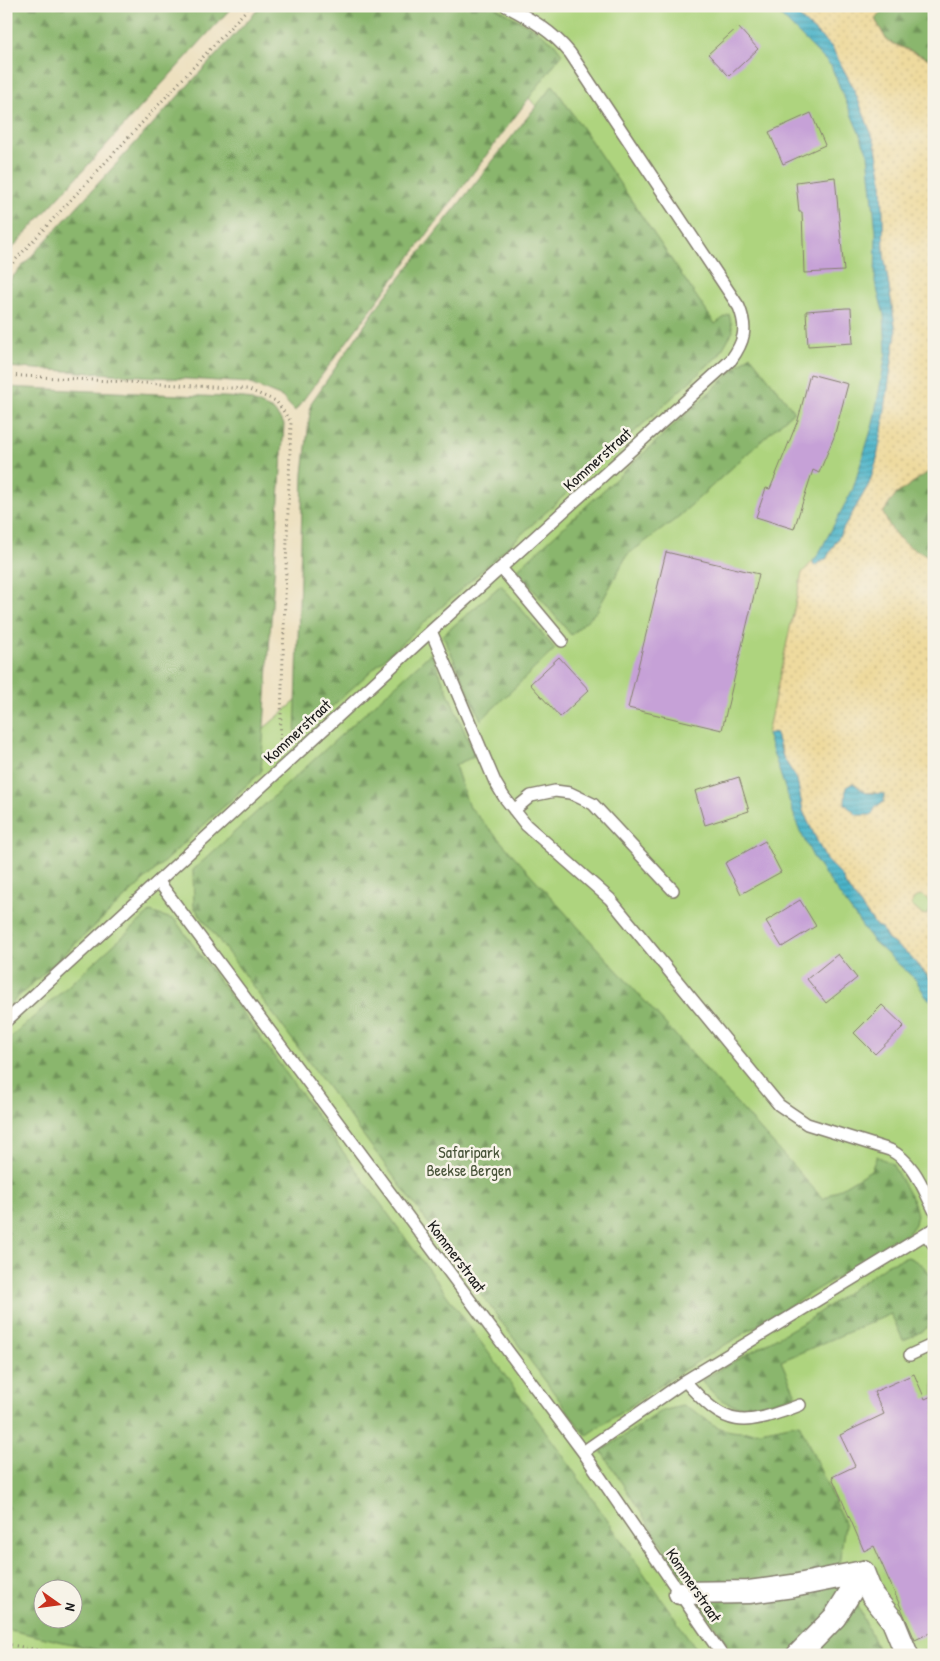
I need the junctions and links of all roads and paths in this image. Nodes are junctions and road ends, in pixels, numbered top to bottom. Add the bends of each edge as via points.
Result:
1 (250, 6) edge
2 (506, 6) edge
3 (6, 270) edge
4 (6, 375) edge
5 (501, 568) junction
6 (431, 631) junction
7 (562, 641) dead end
8 (280, 770) junction
9 (514, 810) junction
10 (159, 882) junction
11 (673, 890) dead end
12 (6, 1021) edge
13 (934, 1210) edge
14 (930, 1232) edge
15 (934, 1245) edge
16 (934, 1344) edge
17 (910, 1355) dead end
18 (685, 1381) junction
19 (800, 1405) dead end
20 (583, 1452) junction
21 (863, 1572) junction
22 (680, 1593) junction
23 (6, 1644) edge
24 (68, 1655) edge
25 (722, 1655) edge
26 (798, 1655) edge
27 (907, 1655) edge

1 - 3 path
2 - 5 lane, Kommerstraat via 537,22 560,40 570,53 744,318 742,344 731,360
4 - 8 path via 246,389 276,401 291,422
5 - 6 lane, Kommerstraat
5 - 7 lane
6 - 8 lane, Kommerstraat
6 - 9 lane via 495,782
8 - 10 lane, Kommerstraat
9 - 11 lane via 531,796 555,791 570,793 593,804
9 - 13 lane via 526,825 610,899 779,1106 806,1124 902,1156 911,1164
10 - 12 lane, Kommerstraat
10 - 20 lane, Kommerstraat
14 - 15 lane
14 - 18 lane
16 - 17 lane
18 - 19 lane via 707,1406 734,1421 766,1418
18 - 20 lane
20 - 22 lane, Kommerstraat
21 - 22 street via 749,1592
21 - 26 street via 835,1617
21 - 27 street via 872,1594 893,1621
22 - 25 lane, Kommerstraat
23 - 24 path

